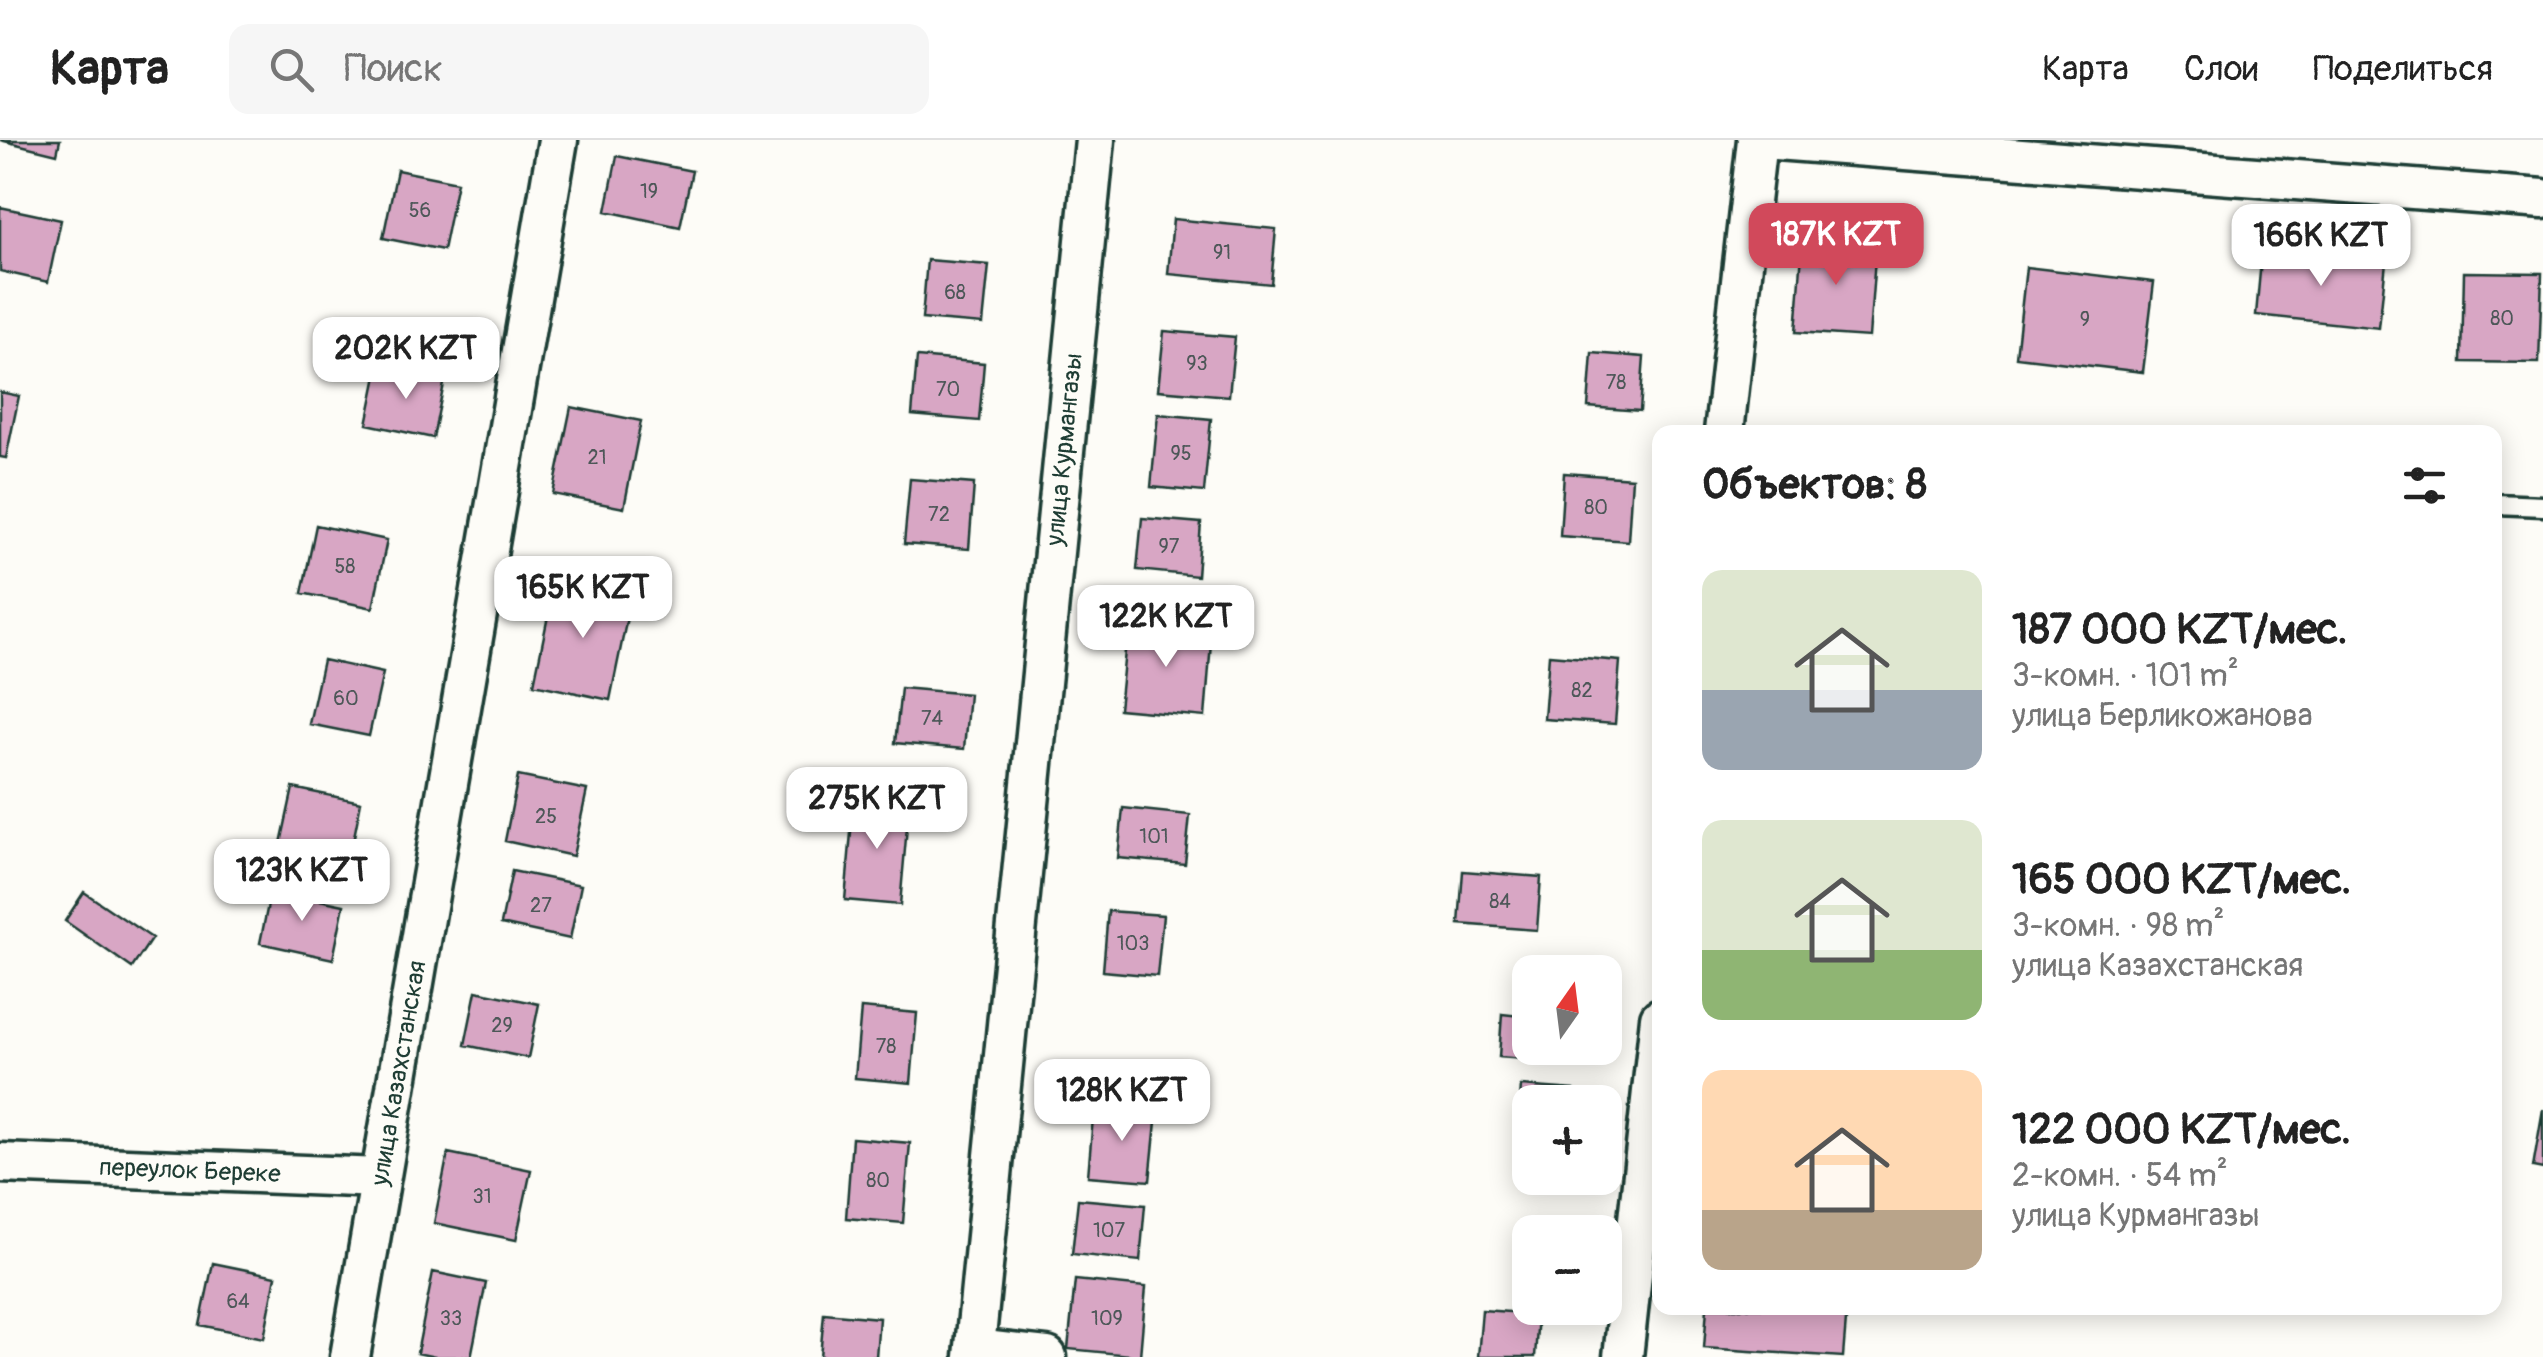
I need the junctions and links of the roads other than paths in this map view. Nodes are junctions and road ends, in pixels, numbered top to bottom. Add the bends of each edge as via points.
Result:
1 (558, 140) edge
2 (1095, 140) edge
3 (1757, 140) edge
4 (1776, 140) edge
5 (2543, 200) edge
6 (1725, 425) edge
7 (2502, 504) edge
8 (2543, 506) edge
9 (1652, 1091) edge
10 (0, 1163) edge
11 (380, 1178) junction
12 (975, 1353) edge
13 (350, 1357) edge
14 (1047, 1357) edge
15 (1623, 1357) edge

1 - 11 street, улица Казахстанская
2 - 12 street, улица Курмангазы
3 - 6 street
4 - 5 street
7 - 8 lane
9 - 15 street
10 - 11 street, переулок Береке
11 - 13 street, улица Казахстанская
12 - 14 street

